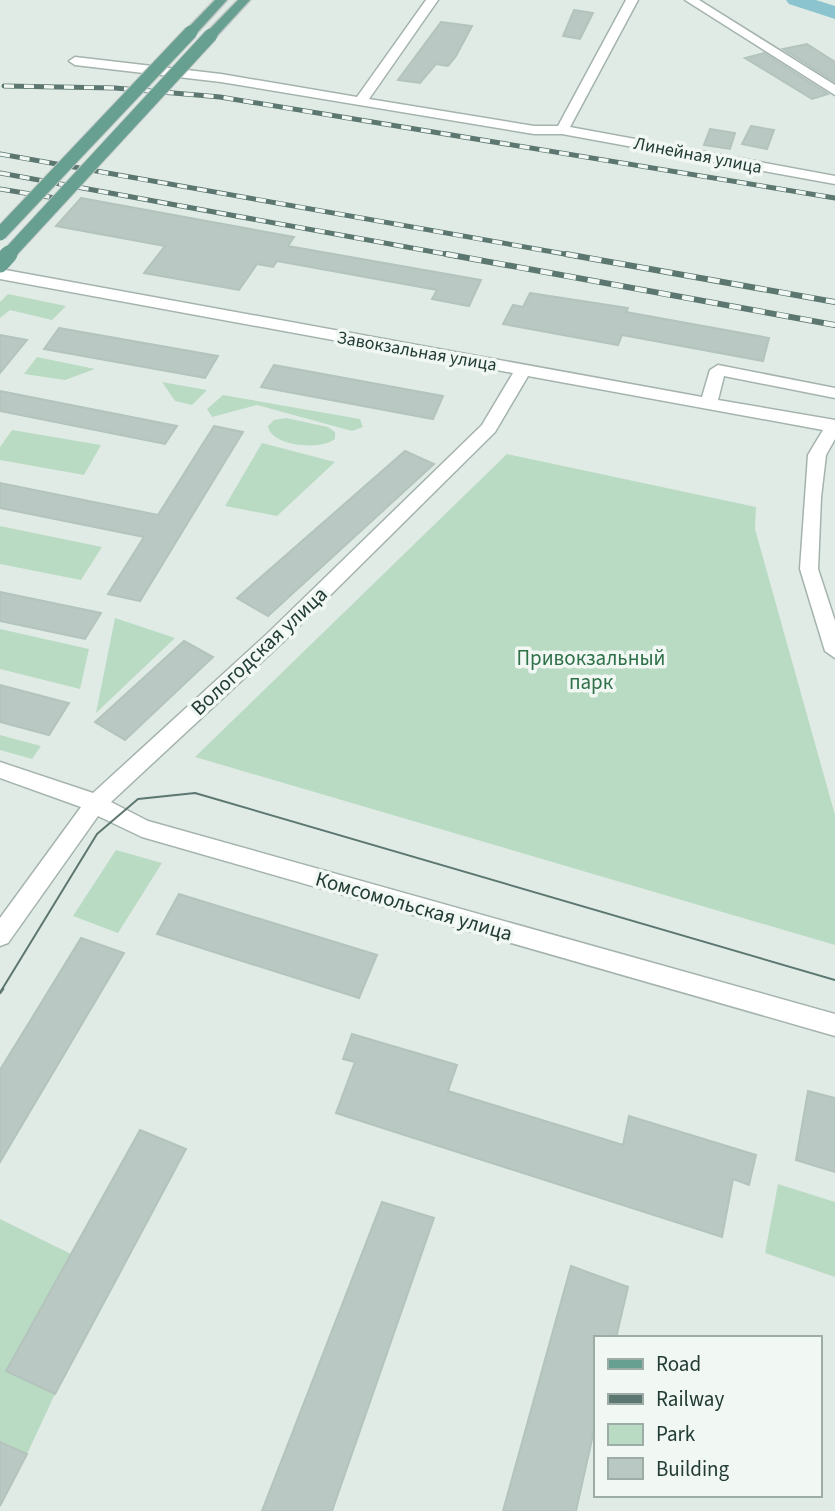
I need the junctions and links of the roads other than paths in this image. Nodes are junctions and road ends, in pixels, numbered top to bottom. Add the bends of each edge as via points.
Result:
1 (221, 0) edge
2 (244, 0) edge
3 (432, 0) edge
4 (632, 0) edge
5 (691, 0) edge
6 (75, 61) dead end
7 (835, 90) edge
8 (361, 101) junction
9 (562, 130) junction
10 (835, 180) edge
11 (0, 234) edge
12 (0, 264) edge
13 (0, 274) edge
14 (523, 370) junction
15 (835, 393) edge
16 (708, 405) junction
17 (835, 426) edge
18 (835, 650) edge
19 (0, 770) edge
20 (95, 804) junction
21 (0, 936) edge
22 (835, 1025) edge

1 - 11 main road, bridge
2 - 12 main road, bridge
3 - 8 street
4 - 9 street
5 - 7 street
6 - 8 street, Линейная улица
8 - 9 street, Линейная улица via 534,130
9 - 10 street, Линейная улица
13 - 14 street, Завокзальная улица
14 - 16 street, Завокзальная улица
14 - 20 street, Вологодская улица via 489,428 275,638
15 - 16 street via 718,370
16 - 17 street, Завокзальная улица
17 - 18 street via 817,455 809,569
19 - 20 street, Комсомольская улица
20 - 21 street, Вологодская улица
20 - 22 street, Комсомольская улица via 142,828

